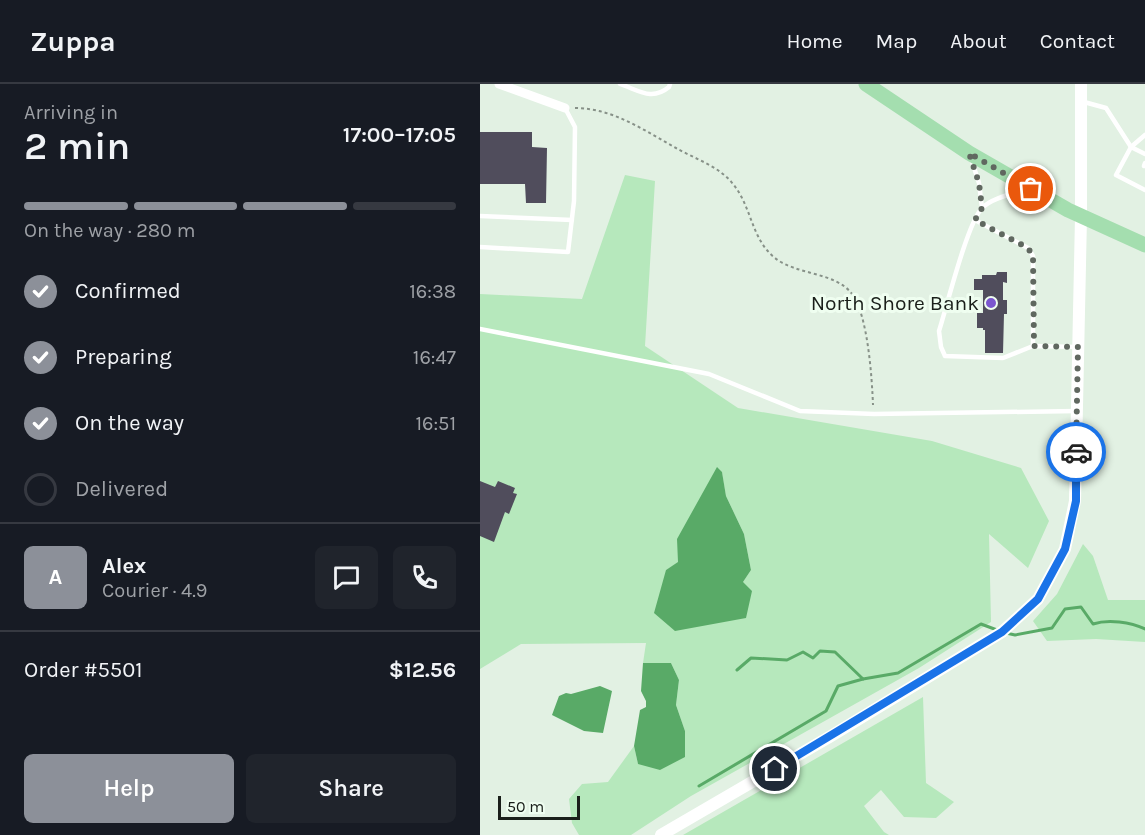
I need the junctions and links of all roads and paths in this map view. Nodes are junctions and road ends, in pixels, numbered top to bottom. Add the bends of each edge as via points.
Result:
1 (500, 84) edge
2 (620, 84) edge
3 (670, 84) edge
4 (866, 84) edge
5 (1081, 84) edge
6 (1081, 101) junction
7 (566, 108) junction
8 (1145, 135) edge
9 (1131, 147) junction
10 (969, 153) junction
11 (1145, 154) edge
12 (1139, 177) dead end
13 (1134, 184) junction
14 (1031, 189) junction
15 (1145, 190) edge
16 (982, 208) junction
17 (480, 216) edge
18 (1081, 217) junction
19 (572, 220) junction
20 (975, 220) junction
21 (1145, 245) edge
22 (480, 247) edge
23 (480, 329) edge
24 (1034, 346) junction
25 (1078, 347) junction
26 (1077, 411) junction
27 (874, 414) junction
28 (662, 835) edge

1 - 7 street
2 - 3 lane via 660,95
4 - 10 main road
5 - 6 street
6 - 9 lane via 1106,108
6 - 18 street
7 - 19 lane via 575,127
7 - 27 path via 587,108 628,122 720,171 734,184 765,250 784,266 838,283 853,294 870,355
8 - 9 lane
9 - 11 lane
9 - 13 lane via 1116,175
10 - 14 main road
10 - 16 lane
12 - 13 lane
13 - 15 lane
14 - 16 lane
14 - 18 main road
16 - 20 lane
17 - 19 lane
18 - 21 main road
18 - 25 street
19 - 22 lane via 568,252
20 - 24 lane via 1028,248 1033,256
20 - 24 lane via 939,331 945,356 1003,358
23 - 27 lane via 709,374 800,411
24 - 25 lane
25 - 26 street
26 - 27 lane
26 - 28 street via 1076,501 1065,549 1038,599 1002,632

